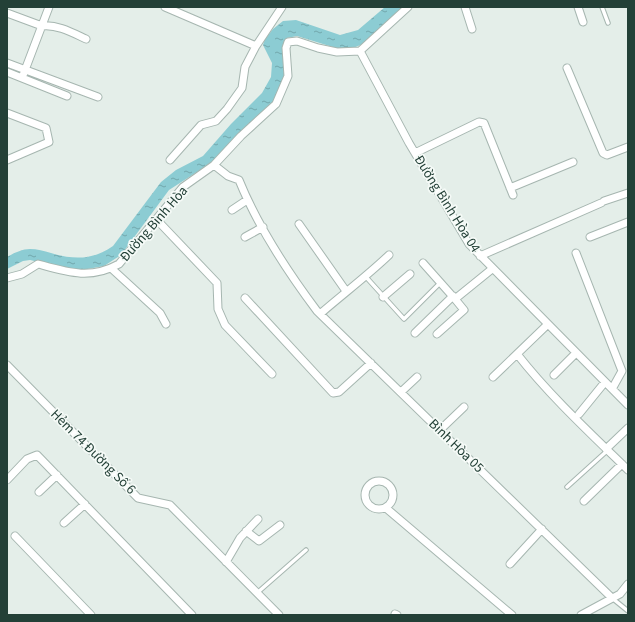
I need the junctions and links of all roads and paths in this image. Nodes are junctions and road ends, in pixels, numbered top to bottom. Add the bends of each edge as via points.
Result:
1 (49, 7) edge
2 (165, 7) edge
3 (282, 7) edge
4 (408, 7) edge
5 (465, 7) edge
6 (578, 7) edge
7 (602, 7) edge
8 (7, 13) edge
9 (583, 22) dead end
10 (608, 23) dead end
11 (42, 26) junction
12 (472, 29) dead end
13 (86, 39) dead end
14 (256, 46) junction
15 (360, 51) junction
16 (7, 63) edge
17 (567, 68) dead end
18 (24, 70) junction
19 (7, 72) edge
20 (22, 78) junction
21 (67, 96) dead end
22 (98, 97) dead end
23 (7, 113) edge
24 (628, 147) edge
25 (415, 153) junction
26 (7, 160) edge
27 (170, 160) dead end
28 (573, 162) dead end
29 (214, 165) junction
30 (510, 188) junction
31 (628, 193) edge
32 (513, 195) dead end
33 (247, 200) junction
34 (232, 210) dead end
35 (156, 220) junction
36 (628, 222) edge
37 (300, 224) dead end
38 (263, 227) junction
39 (245, 237) dead end
40 (590, 237) dead end
41 (576, 253) dead end
42 (389, 255) dead end
43 (480, 256) junction
44 (423, 263) dead end
45 (111, 268) junction
46 (492, 269) junction
47 (410, 274) dead end
48 (366, 277) junction
49 (7, 278) edge
50 (440, 282) junction
51 (346, 291) junction
52 (383, 297) junction
53 (454, 297) junction
54 (245, 298) dead end
55 (320, 314) junction
56 (166, 324) dead end
57 (547, 325) junction
58 (415, 333) dead end
59 (437, 334) dead end
60 (576, 353) junction
61 (517, 354) junction
62 (371, 363) junction
63 (7, 365) edge
64 (272, 374) dead end
65 (554, 375) dead end
66 (417, 377) dead end
67 (493, 378) dead end
68 (605, 382) junction
69 (612, 389) junction
70 (401, 392) junction
71 (628, 405) edge
72 (464, 407) dead end
73 (579, 414) dead end
74 (628, 428) edge
75 (440, 430) junction
76 (607, 449) junction
77 (622, 464) junction
78 (628, 470) edge
79 (57, 475) junction
80 (7, 480) edge
81 (567, 487) dead end
82 (39, 492) dead end
83 (584, 501) dead end
84 (85, 504) junction
85 (386, 508) junction
86 (258, 519) dead end
87 (64, 523) dead end
88 (280, 525) dead end
89 (542, 529) junction
90 (246, 532) junction
91 (15, 536) dead end
92 (306, 550) dead end
93 (226, 562) junction
94 (510, 564) dead end
95 (628, 584) edge
96 (257, 593) junction
97 (612, 598) junction
98 (628, 611) edge
99 (91, 615) edge
100 (192, 615) edge
101 (279, 615) edge
102 (512, 615) edge
103 (581, 615) edge

1 - 11 street
2 - 14 street
3 - 14 street
4 - 15 street
5 - 12 street
6 - 9 street
7 - 10 lane
8 - 11 street
11 - 13 street via 52,26
11 - 18 street
14 - 27 street via 245,68 242,88 227,109 216,121 201,125
15 - 25 street, Đường Bình Hòa 04
15 - 29 street, Đường Bình Hòa via 337,52 297,41 288,42 288,76 276,104
16 - 18 street
17 - 24 street via 603,153 607,155
18 - 20 street
18 - 22 street
19 - 20 street
20 - 21 street
23 - 26 street via 46,128 49,142
25 - 30 street via 479,122 484,123
25 - 43 street, Đường Bình Hòa 04 via 469,244
28 - 30 street
29 - 33 street via 228,176 239,180
29 - 35 street, Đường Bình Hòa via 183,187
30 - 32 street
31 - 43 street
33 - 34 street
33 - 38 street
35 - 45 street, Đường Bình Hòa via 119,264
35 - 64 street via 217,284 218,309 225,325
36 - 40 street
37 - 51 street
38 - 39 street
38 - 55 street, Bình Hòa 05 via 302,292
41 - 69 street via 622,371
42 - 48 street
43 - 46 street, Đường Bình Hòa 04
44 - 50 street
45 - 49 street, Đường Bình Hòa via 78,274 38,264 22,274
45 - 56 street via 160,313
46 - 53 street
46 - 57 street, Đường Bình Hòa 04
47 - 52 street
48 - 51 street
48 - 52 lane
50 - 52 lane via 404,319
50 - 53 street
51 - 55 street
53 - 58 street
53 - 59 street via 464,310
54 - 62 street via 333,393 339,392
55 - 62 street, Bình Hòa 05
57 - 60 street, Đường Bình Hòa 04
57 - 61 street
60 - 65 street
60 - 68 street, Đường Bình Hòa 04
61 - 67 street
61 - 76 street
62 - 70 street, Bình Hòa 05
63 - 93 street, Hẻm 74 Đường Số 6 via 138,498 170,505
66 - 70 street
68 - 69 street, Đường Bình Hòa 04
68 - 73 street
69 - 71 street, Đường Bình Hòa 04
70 - 75 street, Bình Hòa 05
72 - 75 street
74 - 76 street
75 - 89 street, Bình Hòa 05
76 - 77 street
76 - 81 lane
77 - 78 street
77 - 83 street
79 - 80 street via 37,455 26,459
79 - 82 street
79 - 84 street
84 - 87 street
84 - 100 street
85 - 85 street via 393,498 390,486 379,480 371,483 364,493 367,504 374,509
85 - 102 street
86 - 90 street
88 - 90 street via 259,541
89 - 94 street
89 - 97 street, Bình Hòa 05
90 - 93 street
91 - 99 street
92 - 96 lane
93 - 96 street, Hẻm 74 Đường Số 6
95 - 97 street via 620,594
96 - 101 street, Hẻm 74 Đường Số 6
97 - 98 lane
97 - 103 street

